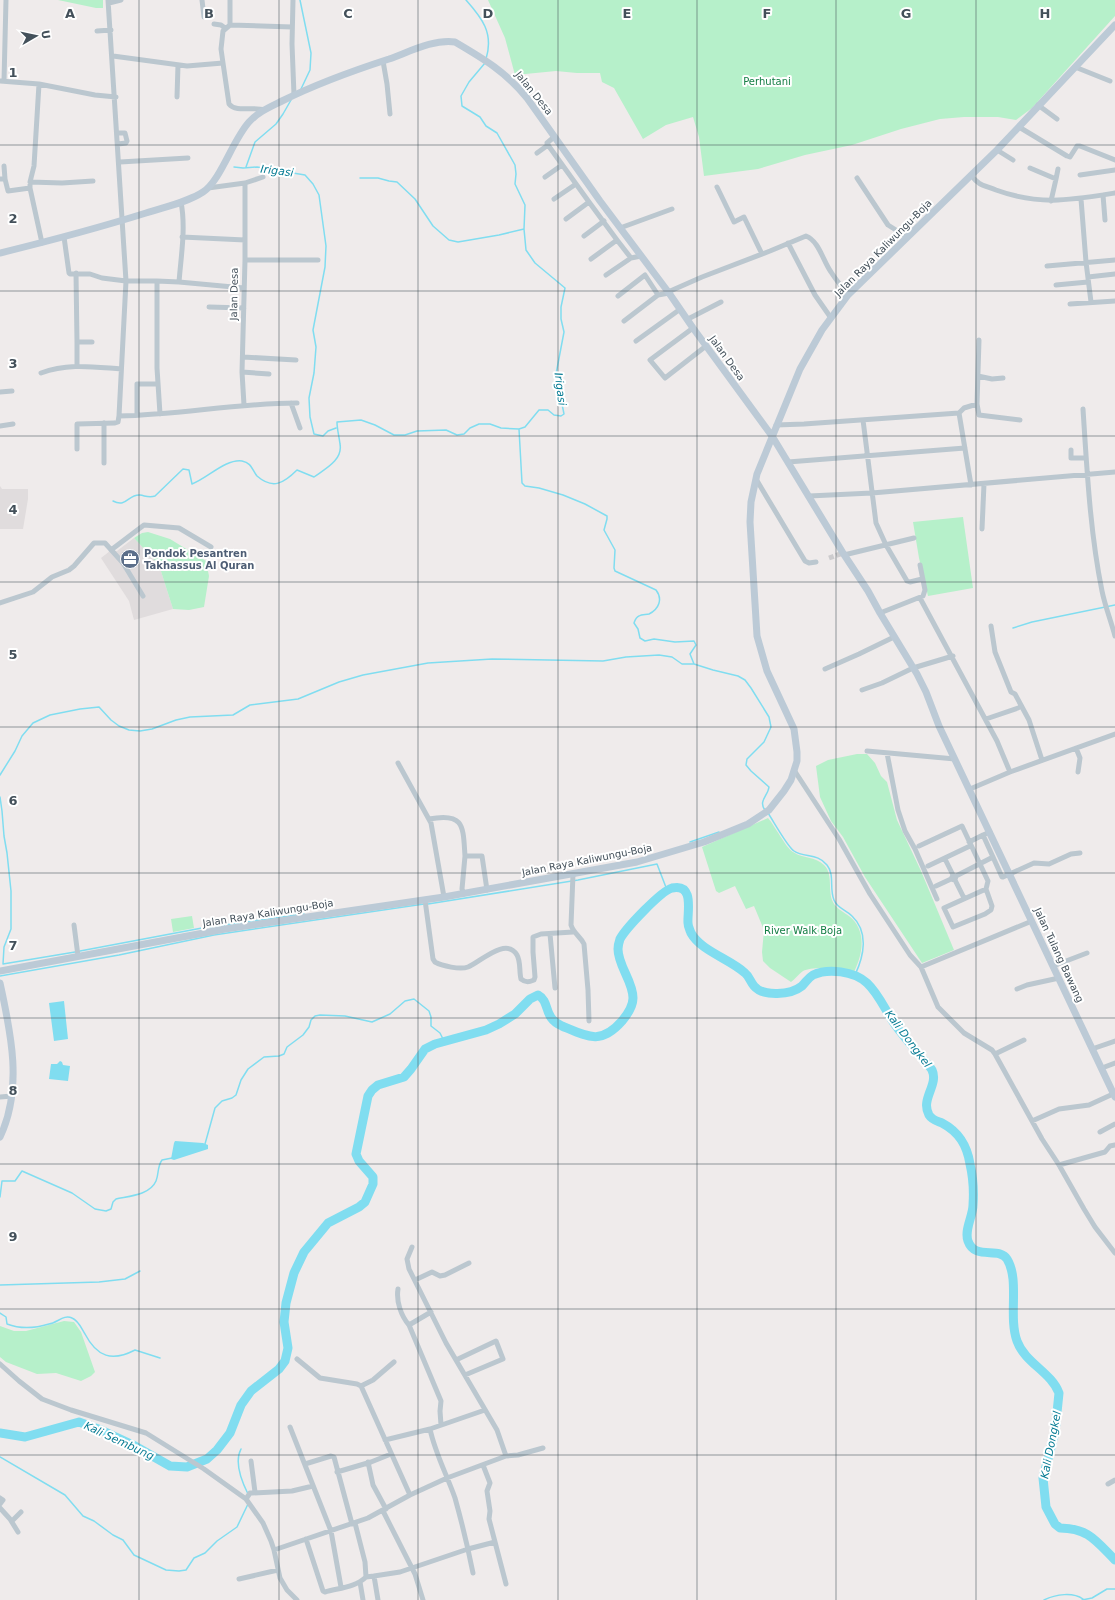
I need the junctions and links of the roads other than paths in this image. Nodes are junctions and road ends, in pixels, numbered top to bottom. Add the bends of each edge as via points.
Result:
1 (6, 0) edge
2 (121, 0) edge
3 (202, 0) edge
4 (230, 0) edge
5 (292, 0) edge
6 (108, 1) edge
7 (204, 17) dead end
8 (3, 18) edge
9 (214, 24) dead end
10 (1115, 25) edge
11 (227, 26) junction
12 (292, 27) junction
13 (111, 30) junction
14 (97, 31) dead end
15 (2, 41) edge
16 (113, 56) junction
17 (383, 61) junction
18 (224, 63) junction
19 (178, 65) junction
20 (1075, 66) junction
21 (2, 81) edge
22 (1110, 81) dead end
23 (39, 84) junction
24 (296, 93) junction
25 (116, 97) junction
26 (177, 97) dead end
27 (1038, 105) junction
28 (264, 110) junction
29 (390, 114) dead end
30 (1057, 119) dead end
31 (1019, 127) junction
32 (117, 133) junction
33 (554, 137) junction
34 (118, 144) junction
35 (548, 145) junction
36 (997, 150) junction
37 (537, 153) dead end
38 (188, 158) dead end
39 (1013, 160) dead end
40 (1115, 160) edge
41 (120, 162) junction
42 (562, 165) junction
43 (4, 166) dead end
44 (1030, 168) dead end
45 (1058, 169) dead end
46 (1115, 170) edge
47 (971, 174) junction
48 (1080, 175) dead end
49 (545, 176) dead end
50 (263, 177) dead end
51 (857, 178) dead end
52 (3, 179) edge
53 (1056, 179) junction
54 (93, 181) dead end
55 (30, 182) junction
56 (245, 183) junction
57 (576, 184) junction
58 (717, 186) dead end
59 (30, 188) junction
60 (208, 188) junction
61 (1115, 193) edge
62 (1103, 195) junction
63 (554, 199) dead end
64 (1081, 199) junction
65 (1051, 201) junction
66 (181, 202) junction
67 (589, 202) junction
68 (672, 209) dead end
69 (566, 219) dead end
70 (122, 220) junction
71 (1105, 220) dead end
72 (604, 221) junction
73 (620, 228) junction
74 (584, 236) dead end
75 (64, 237) junction
76 (182, 237) junction
77 (907, 237) junction
78 (245, 240) junction
79 (617, 240) junction
80 (42, 243) junction
81 (788, 243) junction
82 (0, 253) edge
83 (762, 254) junction
84 (641, 256) junction
85 (631, 258) junction
86 (591, 259) dead end
87 (245, 260) junction
88 (318, 260) dead end
89 (1115, 260) edge
90 (1086, 262) junction
91 (1047, 266) dead end
92 (76, 274) junction
93 (1115, 274) edge
94 (606, 275) dead end
95 (1088, 279) junction
96 (126, 281) junction
97 (158, 281) junction
98 (178, 282) junction
99 (1056, 285) dead end
100 (244, 288) junction
101 (669, 292) junction
102 (658, 295) junction
103 (848, 295) junction
104 (618, 296) dead end
105 (1115, 301) edge
106 (721, 302) dead end
107 (1091, 302) junction
108 (1070, 304) dead end
109 (209, 307) dead end
110 (244, 308) junction
111 (679, 310) junction
112 (831, 318) junction
113 (688, 319) junction
114 (624, 321) dead end
115 (693, 328) junction
116 (979, 340) dead end
117 (636, 341) dead end
118 (77, 342) junction
119 (92, 342) dead end
120 (706, 346) junction
121 (243, 357) junction
122 (296, 360) dead end
123 (77, 366) junction
124 (121, 369) junction
125 (242, 372) junction
126 (41, 373) dead end
127 (269, 374) dead end
128 (978, 376) junction
129 (1003, 378) dead end
130 (158, 384) junction
131 (12, 391) dead end
132 (0, 392) edge
133 (976, 404) junction
134 (244, 405) junction
135 (1083, 409) dead end
136 (959, 413) junction
137 (160, 414) junction
138 (120, 416) junction
139 (137, 416) junction
140 (863, 420) junction
141 (1020, 420) dead end
142 (104, 423) junction
143 (13, 424) dead end
144 (776, 425) junction
145 (0, 426) edge
146 (300, 428) dead end
147 (772, 436) junction
148 (965, 448) junction
149 (77, 449) dead end
150 (1071, 450) dead end
151 (868, 456) junction
152 (1086, 458) junction
153 (788, 462) junction
154 (104, 463) dead end
155 (1115, 472) edge
156 (1087, 474) junction
157 (756, 478) junction
158 (984, 484) junction
159 (971, 485) junction
160 (872, 493) junction
161 (809, 496) junction
162 (982, 529) dead end
163 (914, 538) dead end
164 (886, 545) junction
165 (211, 547) dead end
166 (111, 550) junction
167 (844, 555) junction
168 (816, 562) dead end
169 (920, 565) dead end
170 (922, 578) junction
171 (143, 596) dead end
172 (920, 598) junction
173 (0, 603) edge
174 (880, 613) junction
175 (991, 626) dead end
176 (1115, 636) edge
177 (894, 637) junction
178 (953, 656) junction
179 (913, 668) junction
180 (824, 669) dead end
181 (862, 690) dead end
182 (1018, 708) dead end
183 (984, 717) junction
184 (1115, 734) edge
185 (1076, 748) junction
186 (867, 751) dead end
187 (887, 753) junction
188 (955, 759) junction
189 (1042, 760) junction
190 (398, 763) dead end
191 (794, 770) junction
192 (1010, 772) junction
193 (1078, 772) dead end
194 (970, 789) junction
195 (429, 818) junction
196 (986, 833) junction
197 (970, 844) junction
198 (919, 846) dead end
199 (1080, 853) dead end
200 (465, 856) junction
201 (945, 858) junction
202 (993, 858) junction
203 (980, 865) junction
204 (928, 866) dead end
205 (1009, 873) junction
206 (572, 876) junction
207 (954, 877) junction
208 (936, 886) dead end
209 (487, 888) junction
210 (986, 888) junction
211 (463, 892) junction
212 (444, 895) junction
213 (964, 898) junction
214 (937, 900) dead end
215 (425, 903) junction
216 (1032, 921) junction
217 (74, 925) dead end
218 (573, 932) junction
219 (550, 934) junction
220 (1087, 953) dead end
221 (78, 956) junction
222 (1053, 966) junction
223 (921, 967) junction
224 (0, 971) edge
225 (1059, 978) junction
226 (0, 983) edge
227 (555, 988) dead end
228 (1017, 989) dead end
229 (589, 1021) dead end
230 (1024, 1040) dead end
231 (1115, 1041) edge
232 (1092, 1049) junction
233 (995, 1054) junction
234 (1115, 1063) edge
235 (1102, 1068) junction
236 (12, 1096) junction
237 (1114, 1096) edge
238 (0, 1097) edge
239 (1032, 1121) junction
240 (1115, 1124) edge
241 (1100, 1132) dead end
242 (0, 1137) edge
243 (1115, 1145) edge
244 (1059, 1164) junction
245 (412, 1247) dead end
246 (1115, 1253) edge
247 (469, 1262) dead end
248 (415, 1280) junction
249 (398, 1289) dead end
250 (431, 1312) junction
251 (409, 1325) junction
252 (297, 1359) dead end
253 (456, 1360) junction
254 (394, 1362) dead end
255 (0, 1364) edge
256 (465, 1376) junction
257 (361, 1386) junction
258 (485, 1410) junction
259 (441, 1425) junction
260 (290, 1427) dead end
261 (430, 1429) junction
262 (385, 1440) junction
263 (543, 1448) dead end
264 (391, 1454) junction
265 (506, 1456) junction
266 (251, 1461) dead end
267 (368, 1462) junction
268 (305, 1464) junction
269 (483, 1465) junction
270 (337, 1472) junction
271 (447, 1478) junction
272 (313, 1486) junction
273 (410, 1495) junction
274 (0, 1498) edge
275 (249, 1498) junction
276 (0, 1504) edge
277 (0, 1508) edge
278 (384, 1510) junction
279 (21, 1512) dead end
280 (12, 1521) junction
281 (353, 1523) junction
282 (331, 1531) junction
283 (18, 1532) dead end
284 (306, 1539) junction
285 (495, 1542) junction
286 (468, 1549) junction
287 (274, 1550) junction
288 (412, 1568) junction
289 (278, 1570) junction
290 (473, 1573) dead end
291 (374, 1576) junction
292 (366, 1577) junction
293 (239, 1579) dead end
294 (360, 1582) junction
295 (506, 1584) dead end
296 (341, 1587) junction
297 (297, 1600) edge
298 (363, 1600) edge
299 (378, 1600) edge
300 (423, 1600) edge

1 - 8 street
2 - 6 street
3 - 7 street
4 - 11 street
5 - 12 street
6 - 13 street
8 - 15 street
9 - 11 street
10 - 20 street, Jalan Raya Kaliwungu-Boja
11 - 12 street
11 - 18 street via 223,31 221,43
12 - 24 street
13 - 14 street
13 - 16 street
15 - 21 street
16 - 19 street
16 - 25 street
17 - 24 street, Jalan Desa
17 - 29 street
17 - 33 street, Jalan Desa via 430,45 455,42 490,63 514,82
18 - 19 street
18 - 28 street via 229,104 236,108
19 - 26 street
20 - 22 street
20 - 27 street, Jalan Raya Kaliwungu-Boja
21 - 23 street
23 - 25 street
23 - 55 street via 34,166
24 - 28 street, Jalan Desa
25 - 32 street
27 - 30 street
27 - 31 street, Jalan Raya Kaliwungu-Boja
28 - 60 street, Jalan Desa via 249,122 241,133
31 - 36 street, Jalan Raya Kaliwungu-Boja
31 - 40 street via 1067,156 1070,157 1077,146 1080,146
32 - 34 street
32 - 34 street via 125,133 127,140 126,143
33 - 35 street
33 - 73 street, Jalan Desa
34 - 41 street
35 - 37 street
35 - 42 street
36 - 39 street
36 - 47 street, Jalan Raya Kaliwungu-Boja
38 - 41 street
41 - 70 street
42 - 49 street
42 - 57 street
43 - 52 street
44 - 53 street
45 - 53 street
46 - 48 street
47 - 65 street via 978,184 1009,195
47 - 77 street, Jalan Raya Kaliwungu-Boja
50 - 56 street, Jalan Desa
51 - 77 street via 888,225
52 - 59 street via 8,191
53 - 65 street
54 - 55 street
55 - 59 street
56 - 60 street, Jalan Desa
56 - 78 street, Jalan Desa
57 - 63 street
57 - 67 street
58 - 83 street via 734,222 744,217
59 - 80 street
60 - 66 street, Jalan Desa
61 - 62 street
62 - 64 street
62 - 71 street
64 - 65 street
64 - 90 street
66 - 70 street, Jalan Desa
66 - 76 street
67 - 69 street
67 - 72 street
68 - 73 street
70 - 75 street, Jalan Desa
70 - 96 street
72 - 74 street
72 - 79 street
73 - 84 street, Jalan Desa
75 - 80 street, Jalan Desa
75 - 92 street via 69,273
76 - 78 street
76 - 98 street
77 - 103 street, Jalan Raya Kaliwungu-Boja
78 - 87 street, Jalan Desa
79 - 85 street
79 - 86 street
80 - 82 street, Jalan Desa
81 - 83 street
81 - 103 street via 809,237
81 - 112 street via 815,295
83 - 101 street
84 - 85 street
84 - 101 street, Jalan Desa
85 - 94 street
87 - 88 street
87 - 100 street, Jalan Desa
89 - 90 street
90 - 91 street
90 - 95 street
92 - 96 street
92 - 118 street
93 - 95 street
95 - 99 street
95 - 107 street
96 - 97 street
96 - 124 street
97 - 98 street
97 - 130 street
98 - 100 street
100 - 110 street, Jalan Desa
101 - 102 street
101 - 111 street, Jalan Desa
102 - 104 street via 645,275
102 - 114 street
103 - 112 street, Jalan Raya Kaliwungu-Boja
105 - 107 street
106 - 113 street
107 - 108 street
109 - 110 street
110 - 121 street, Jalan Desa
111 - 113 street, Jalan Desa
111 - 117 street
112 - 144 street, Jalan Raya Kaliwungu-Boja via 800,369
113 - 115 street, Jalan Desa
115 - 120 street, Jalan Desa
115 - 120 street via 650,360 665,378
116 - 128 street
118 - 119 street
118 - 123 street
120 - 147 street, Jalan Desa
121 - 122 street
121 - 125 street, Jalan Desa
123 - 124 street
123 - 126 street via 59,367
124 - 138 street
125 - 127 street
125 - 134 street, Jalan Desa
128 - 129 street
128 - 133 street
130 - 137 street
130 - 139 street via 137,384
131 - 132 street
133 - 136 street via 964,408
133 - 141 street via 981,416
134 - 137 street
134 - 146 street via 294,403
135 - 152 street
136 - 140 street
136 - 148 street
137 - 139 street
138 - 139 street
138 - 142 street via 118,422
140 - 144 street
140 - 151 street
142 - 149 street via 77,424
142 - 154 street
143 - 145 street
144 - 147 street, Jalan Raya Kaliwungu-Boja
147 - 153 street, Jalan Desa
147 - 157 street, Jalan Raya Kaliwungu-Boja
148 - 151 street
148 - 159 street
150 - 152 street via 1071,458
151 - 153 street
151 - 160 street
152 - 156 street
153 - 161 street, Jalan Desa
155 - 156 street
156 - 158 street
156 - 176 street via 1102,592
157 - 168 street via 805,561
157 - 191 street, Jalan Raya Kaliwungu-Boja via 750,522 757,636 767,671 794,730 797,761
158 - 159 street
158 - 162 street
159 - 160 street
160 - 161 street
160 - 164 street via 876,523
161 - 167 street, Jalan Desa
163 - 164 street
164 - 167 street
164 - 170 street via 908,582
165 - 166 street via 179,528 144,525
166 - 171 street via 123,563
166 - 173 street via 105,543 94,543 68,570 52,577 33,592
167 - 174 street, Jalan Desa
169 - 170 street
170 - 172 street via 925,590
172 - 174 street
172 - 178 street
174 - 177 street, Jalan Tulang Bawang
175 - 189 street via 995,652 1011,692 1015,694 1028,720
177 - 179 street, Jalan Tulang Bawang
177 - 180 street
178 - 179 street
178 - 183 street
179 - 181 street via 882,684
179 - 188 street, Jalan Tulang Bawang
182 - 183 street
183 - 192 street
184 - 185 street
185 - 189 street
185 - 193 street via 1080,758
186 - 187 street
187 - 188 street
187 - 214 street via 902,824
188 - 194 street, Jalan Tulang Bawang
189 - 192 street
190 - 195 street
191 - 206 street, Jalan Raya Kaliwungu-Boja via 784,791 767,812 748,824 669,853
191 - 223 street via 839,839 870,894 910,955
192 - 194 street
194 - 196 street, Jalan Tulang Bawang via 985,821
195 - 200 street via 451,817 456,820 462,827
195 - 212 street
196 - 197 street
196 - 202 street
196 - 205 street, Jalan Tulang Bawang
197 - 198 street via 960,826
197 - 201 street
197 - 203 street
199 - 205 street via 1074,853 1049,864 1034,863
200 - 209 street via 482,856
200 - 211 street
201 - 204 street
201 - 207 street
202 - 203 street
202 - 205 street via 1002,876 1005,877
203 - 207 street
203 - 210 street via 988,881
205 - 216 street, Jalan Tulang Bawang
206 - 209 street, Jalan Raya Kaliwungu-Boja
206 - 218 street
207 - 208 street
207 - 213 street
209 - 211 street, Jalan Raya Kaliwungu-Boja
210 - 213 street
210 - 213 street via 992,906 990,911 953,927 944,908
211 - 212 street, Jalan Raya Kaliwungu-Boja
212 - 215 street, Jalan Raya Kaliwungu-Boja
215 - 219 street via 433,959 442,966 467,968 492,952 508,949 517,955 522,980 530,982 535,977 534,937
215 - 221 street, Jalan Raya Kaliwungu-Boja via 225,929
216 - 222 street, Jalan Tulang Bawang
216 - 223 street
217 - 221 street
218 - 219 street
218 - 229 street via 584,944
219 - 227 street
220 - 222 street
221 - 224 street, Jalan Raya Kaliwungu-Boja
222 - 225 street, Jalan Tulang Bawang
223 - 233 street via 938,1007 964,1033
225 - 228 street
225 - 232 street, Jalan Tulang Bawang
226 - 236 street via 10,1030
230 - 233 street
231 - 232 street
232 - 235 street, Jalan Tulang Bawang
233 - 239 street
234 - 235 street
235 - 237 street, Jalan Tulang Bawang
236 - 238 street
236 - 242 street via 6,1124
237 - 239 street via 1089,1105 1059,1109
239 - 244 street
240 - 241 street
243 - 244 street via 1110,1146 1105,1152
244 - 246 street via 1095,1227
245 - 248 street via 408,1263
247 - 248 street via 444,1275 432,1272
248 - 250 street
249 - 251 street via 398,1304
250 - 251 street
250 - 253 street
251 - 259 street via 440,1401
252 - 257 street via 320,1378
253 - 256 street
253 - 256 street via 496,1341 503,1359
254 - 257 street via 373,1380
255 - 275 street via 42,1399 146,1432 233,1491
256 - 258 street
257 - 262 street
258 - 259 street
258 - 265 street via 497,1430
259 - 261 street
260 - 268 street
261 - 262 street
261 - 271 street
262 - 264 street
263 - 265 street
264 - 267 street
264 - 273 street
265 - 269 street
266 - 275 street
267 - 270 street
267 - 278 street via 373,1484
268 - 270 street via 331,1456 334,1457
268 - 272 street
269 - 271 street
269 - 285 street via 490,1484 487,1491 489,1519
270 - 281 street
271 - 273 street
271 - 286 street
272 - 275 street
272 - 282 street
273 - 278 street
274 - 276 street via 3,1500
275 - 287 street
277 - 280 street
278 - 281 street
278 - 288 street
279 - 280 street
280 - 283 street
281 - 282 street
281 - 292 street via 365,1562
282 - 284 street
282 - 296 street
284 - 287 street
284 - 296 street via 323,1592
285 - 286 street
285 - 295 street
286 - 288 street
286 - 290 street
287 - 289 street
288 - 291 street
288 - 300 street
289 - 293 street
289 - 297 street via 287,1590
291 - 292 street
291 - 299 street
292 - 294 street
294 - 296 street
294 - 298 street

